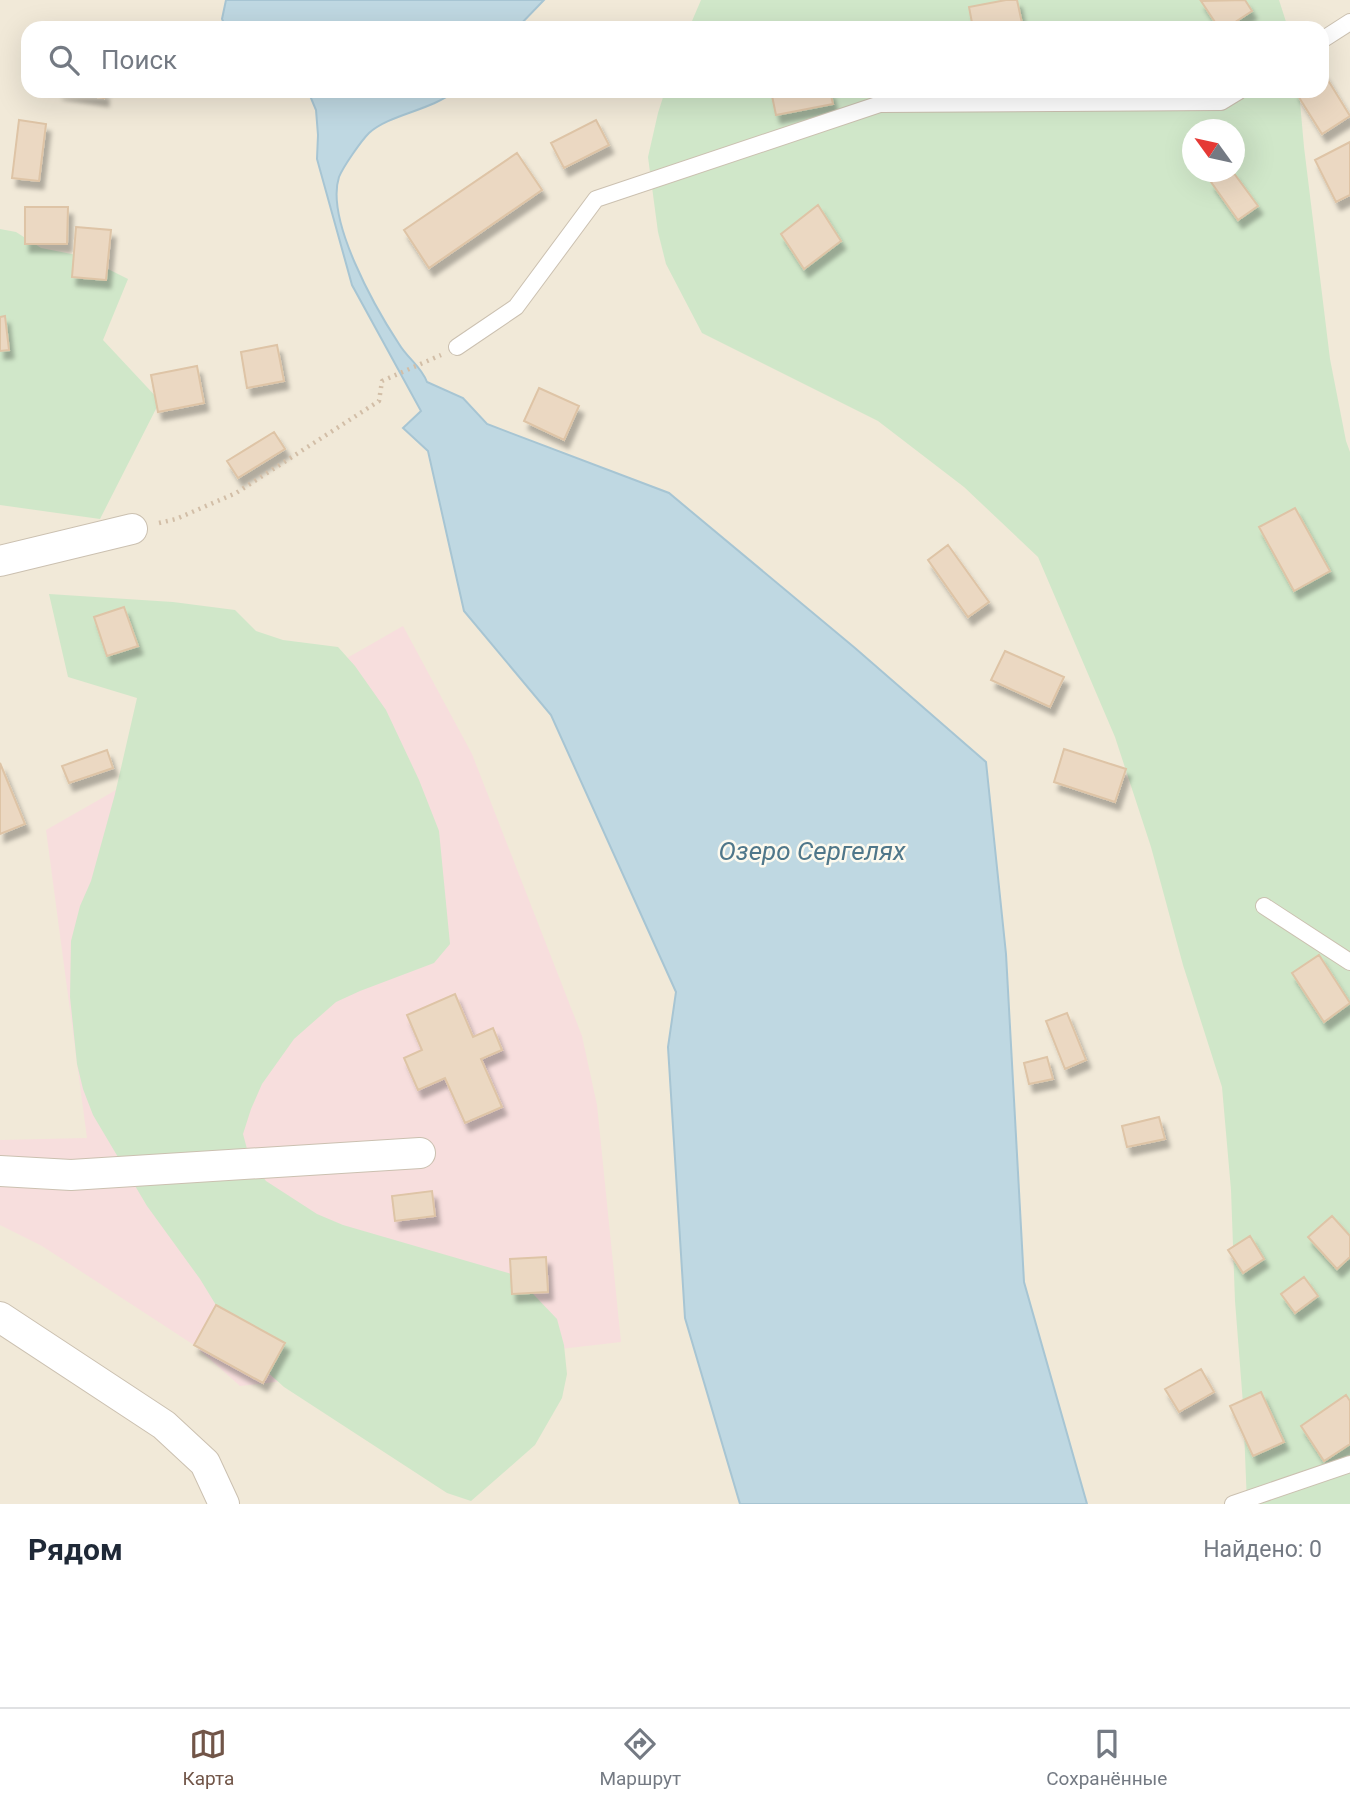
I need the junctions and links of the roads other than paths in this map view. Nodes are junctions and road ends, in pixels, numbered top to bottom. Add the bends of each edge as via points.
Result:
1 (1350, 22) edge
2 (1329, 36) edge
3 (1228, 98) edge
4 (457, 347) road end
5 (132, 529) road end
6 (0, 561) edge
7 (1264, 906) dead end
8 (1350, 962) edge
9 (419, 1153) dead end
10 (0, 1171) edge
11 (0, 1317) edge
12 (1350, 1464) edge
13 (224, 1504) edge
14 (1233, 1504) edge

1 - 2 lane
3 - 4 lane via 1221,102 880,104 596,199 516,307
5 - 6 street
7 - 8 lane
9 - 10 street via 71,1175
11 - 13 street via 164,1424 205,1463
12 - 14 lane

